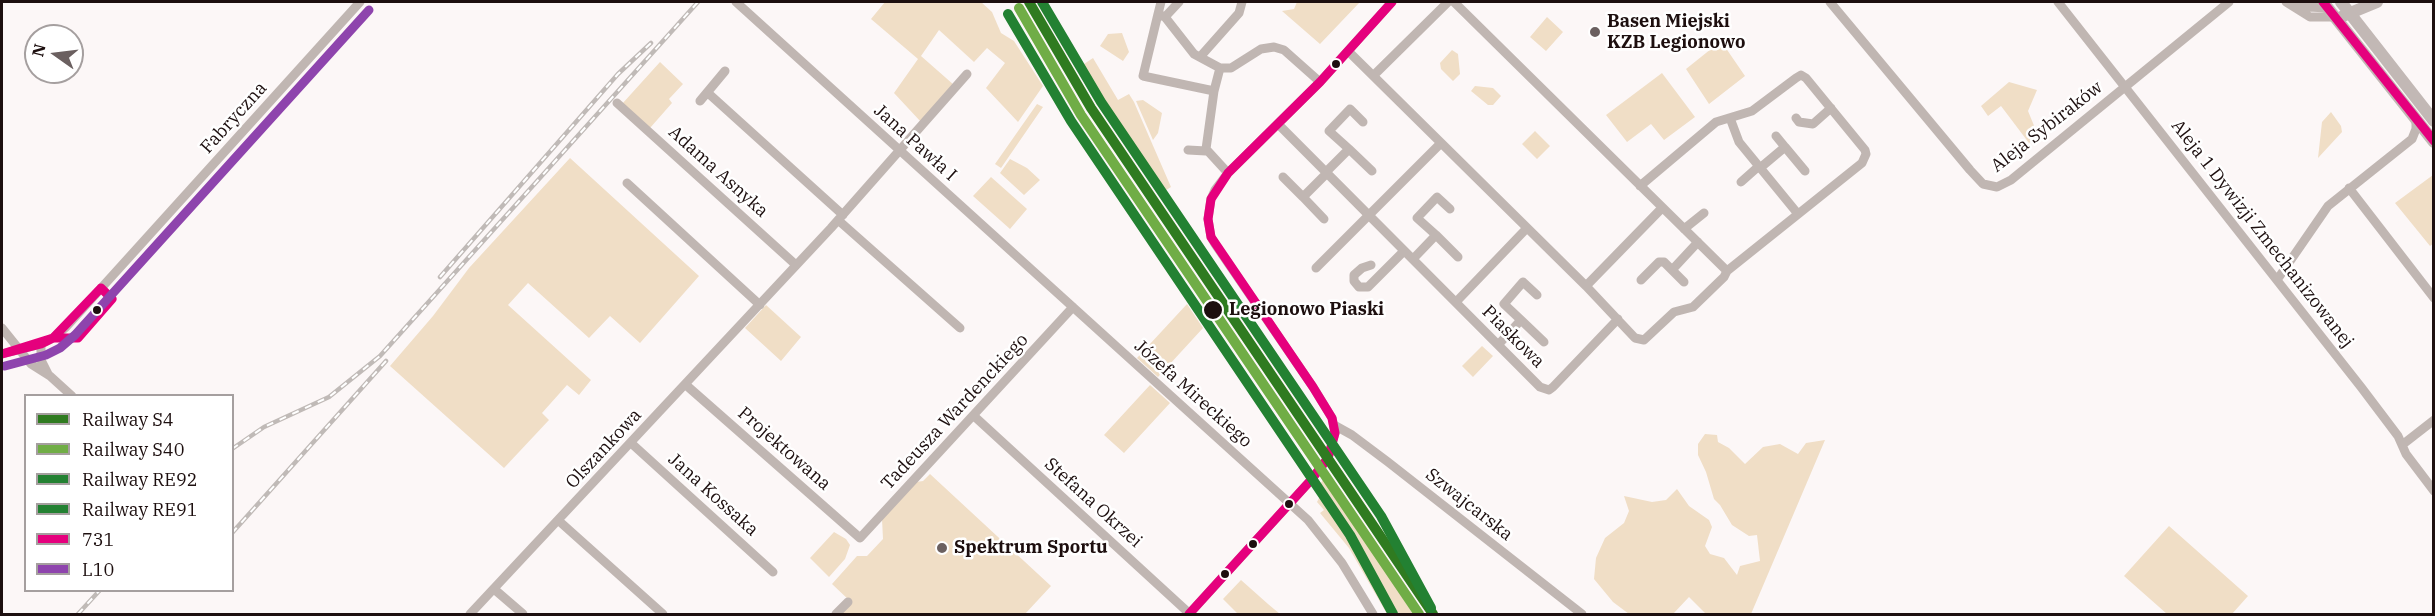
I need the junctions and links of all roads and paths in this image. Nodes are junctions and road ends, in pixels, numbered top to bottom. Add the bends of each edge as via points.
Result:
1 (360, 2) edge
2 (736, 2) edge
3 (1161, 2) edge
4 (1179, 2) edge
5 (1242, 2) edge
6 (1392, 2) edge
7 (1448, 2) edge
8 (1454, 2) edge
9 (1830, 2) edge
10 (2058, 2) edge
11 (2229, 2) edge
12 (2286, 2) edge
13 (2299, 2) edge
14 (2377, 2) edge
15 (2347, 5) edge
16 (2329, 9) edge
17 (1161, 16) junction
18 (1348, 51) junction
19 (1200, 57) junction
20 (1220, 68) junction
21 (726, 71) dead end
22 (967, 74) dead end
23 (1374, 75) junction
24 (1320, 82) junction
25 (2125, 87) junction
26 (1214, 91) junction
27 (708, 93) junction
28 (700, 102) dead end
29 (617, 103) dead end
30 (1831, 108) junction
31 (1730, 118) junction
32 (1796, 118) dead end
33 (2416, 118) junction
34 (2433, 121) edge
35 (1363, 122) dead end
36 (1278, 124) junction
37 (1776, 136) dead end
38 (2412, 139) junction
39 (2433, 142) edge
40 (1441, 143) junction
41 (1785, 147) junction
42 (1349, 149) junction
43 (1188, 150) dead end
44 (900, 151) junction
45 (1206, 151) junction
46 (1759, 167) junction
47 (1372, 171) dead end
48 (1805, 171) dead end
49 (1228, 174) junction
50 (1283, 177) dead end
51 (1741, 182) dead end
52 (627, 183) dead end
53 (1640, 186) junction
54 (2349, 188) junction
55 (1303, 197) junction
56 (1450, 208) dead end
57 (1662, 208) junction
58 (1704, 213) dead end
59 (1798, 214) junction
60 (1369, 215) junction
61 (840, 218) junction
62 (1324, 219) dead end
63 (1527, 228) junction
64 (1684, 229) junction
65 (1436, 235) junction
66 (1698, 242) junction
67 (1404, 250) junction
68 (1458, 257) dead end
69 (1413, 259) junction
70 (796, 265) junction
71 (1371, 265) dead end
72 (1316, 268) dead end
73 (1672, 270) junction
74 (1727, 271) junction
75 (1641, 280) dead end
76 (2277, 280) junction
77 (1684, 282) dead end
78 (1586, 286) junction
79 (1537, 295) dead end
80 (2433, 298) edge
81 (1456, 302) junction
82 (760, 305) junction
83 (1074, 307) junction
84 (1618, 319) junction
85 (1521, 320) junction
86 (2, 328) edge
87 (960, 328) dead end
88 (1544, 342) dead end
89 (41, 344) junction
90 (1498, 345) junction
91 (18, 350) junction
92 (2, 354) edge
93 (50, 376) junction
94 (686, 386) junction
95 (70, 394) edge
96 (974, 416) junction
97 (2433, 420) edge
98 (1334, 425) junction
99 (632, 443) junction
100 (2402, 445) junction
101 (2433, 491) edge
102 (1290, 504) junction
103 (560, 521) junction
104 (860, 538) joint
105 (773, 572) dead end
106 (494, 589) junction
107 (848, 602) dead end
108 (1190, 614) edge
109 (470, 615) edge
110 (523, 615) edge
111 (663, 615) edge
112 (836, 615) edge
113 (1373, 615) edge
114 (1582, 615) edge

1 - 89 street, Fabryczna via 66,327
2 - 44 street, Jana Pawła I
3 - 17 street
4 - 17 street
5 - 19 street via 1239,13
6 - 18 street
7 - 23 street
8 - 53 street
9 - 25 street, Aleja Sybiraków via 1970,170 1983,184 1992,187 2011,180
10 - 25 street, Aleja 1 Dywizji Zmechanizowanej
11 - 25 street, Aleja Sybiraków
12 - 16 street via 2310,17
13 - 16 street
14 - 15 main road
15 - 16 main road
15 - 34 main road
16 - 33 main road
17 - 19 street
17 - 26 street via 1143,76
18 - 23 street
18 - 24 street
19 - 20 street
20 - 24 street via 1231,68 1261,50 1274,47 1284,50
20 - 26 street
21 - 27 street
22 - 44 street, Olszankowa
23 - 40 street
24 - 36 street
25 - 76 street, Aleja 1 Dywizji Zmechanizowanej
26 - 45 street
27 - 28 street
27 - 61 street
29 - 70 street, Adama Asnyka
30 - 31 street via 1802,75 1752,111
30 - 32 street via 1814,124
30 - 59 street via 1865,150 1866,158
31 - 46 street via 1736,138
31 - 53 street via 1714,123
33 - 38 street
33 - 39 main road
35 - 42 street via 1350,110 1329,131
36 - 49 street
36 - 60 street, Piaskowa
37 - 41 street
38 - 39 street
38 - 54 street
40 - 60 street
40 - 63 street
41 - 46 street
41 - 48 street
42 - 47 street
42 - 55 street
43 - 45 street
44 - 61 street, Olszankowa
44 - 83 street, Jana Pawła I
45 - 49 street
46 - 51 street
46 - 59 street
49 - 98 street via 1211,199 1211,237 1313,387
50 - 55 street
52 - 82 street
53 - 57 street
54 - 76 street via 2321,214
54 - 80 street
55 - 62 street
56 - 65 street via 1437,197 1417,218
57 - 64 street
57 - 78 street
58 - 64 street
59 - 74 street
60 - 67 street, Piaskowa
60 - 72 street
61 - 70 street, Olszankowa
61 - 87 street
63 - 78 street
63 - 81 street
64 - 66 street
65 - 68 street
65 - 69 street
66 - 73 street
66 - 74 street
67 - 69 street, Piaskowa
67 - 71 street via 1368,287 1359,287 1354,275
69 - 81 street, Piaskowa
70 - 82 street, Olszankowa
73 - 75 street via 1659,262
73 - 77 street
74 - 84 street via 1693,307 1674,312 1644,340 1632,336
76 - 100 street, Aleja 1 Dywizji Zmechanizowanej
78 - 84 street
79 - 85 street via 1523,282 1504,304
81 - 90 street, Piaskowa
82 - 94 street, Olszankowa
83 - 96 street, Tadeusza Wardenckiego
83 - 102 street, Józefa Mireckiego
84 - 90 street, Piaskowa via 1549,390 1537,384
85 - 88 street
85 - 90 street
86 - 91 street
89 - 91 street, Fabryczna
89 - 93 street via 42,363
91 - 92 street, Fabryczna
91 - 93 street
93 - 95 street
94 - 99 street, Olszankowa
94 - 104 street, Projektowana
96 - 104 street, Tadeusza Wardenckiego
96 - 108 street, Stefana Okrzei
97 - 100 street
98 - 102 street via 1335,439 1328,458
98 - 114 street, Szwajcarska via 1379,455
99 - 103 street, Olszankowa
99 - 105 street, Jana Kossaka
100 - 101 street, Aleja 1 Dywizji Zmechanizowanej
102 - 108 street
102 - 113 street, Józefa Mireckiego via 1342,563
103 - 106 street, Olszankowa
103 - 111 street
106 - 109 street, Olszankowa
106 - 110 street
107 - 112 street

